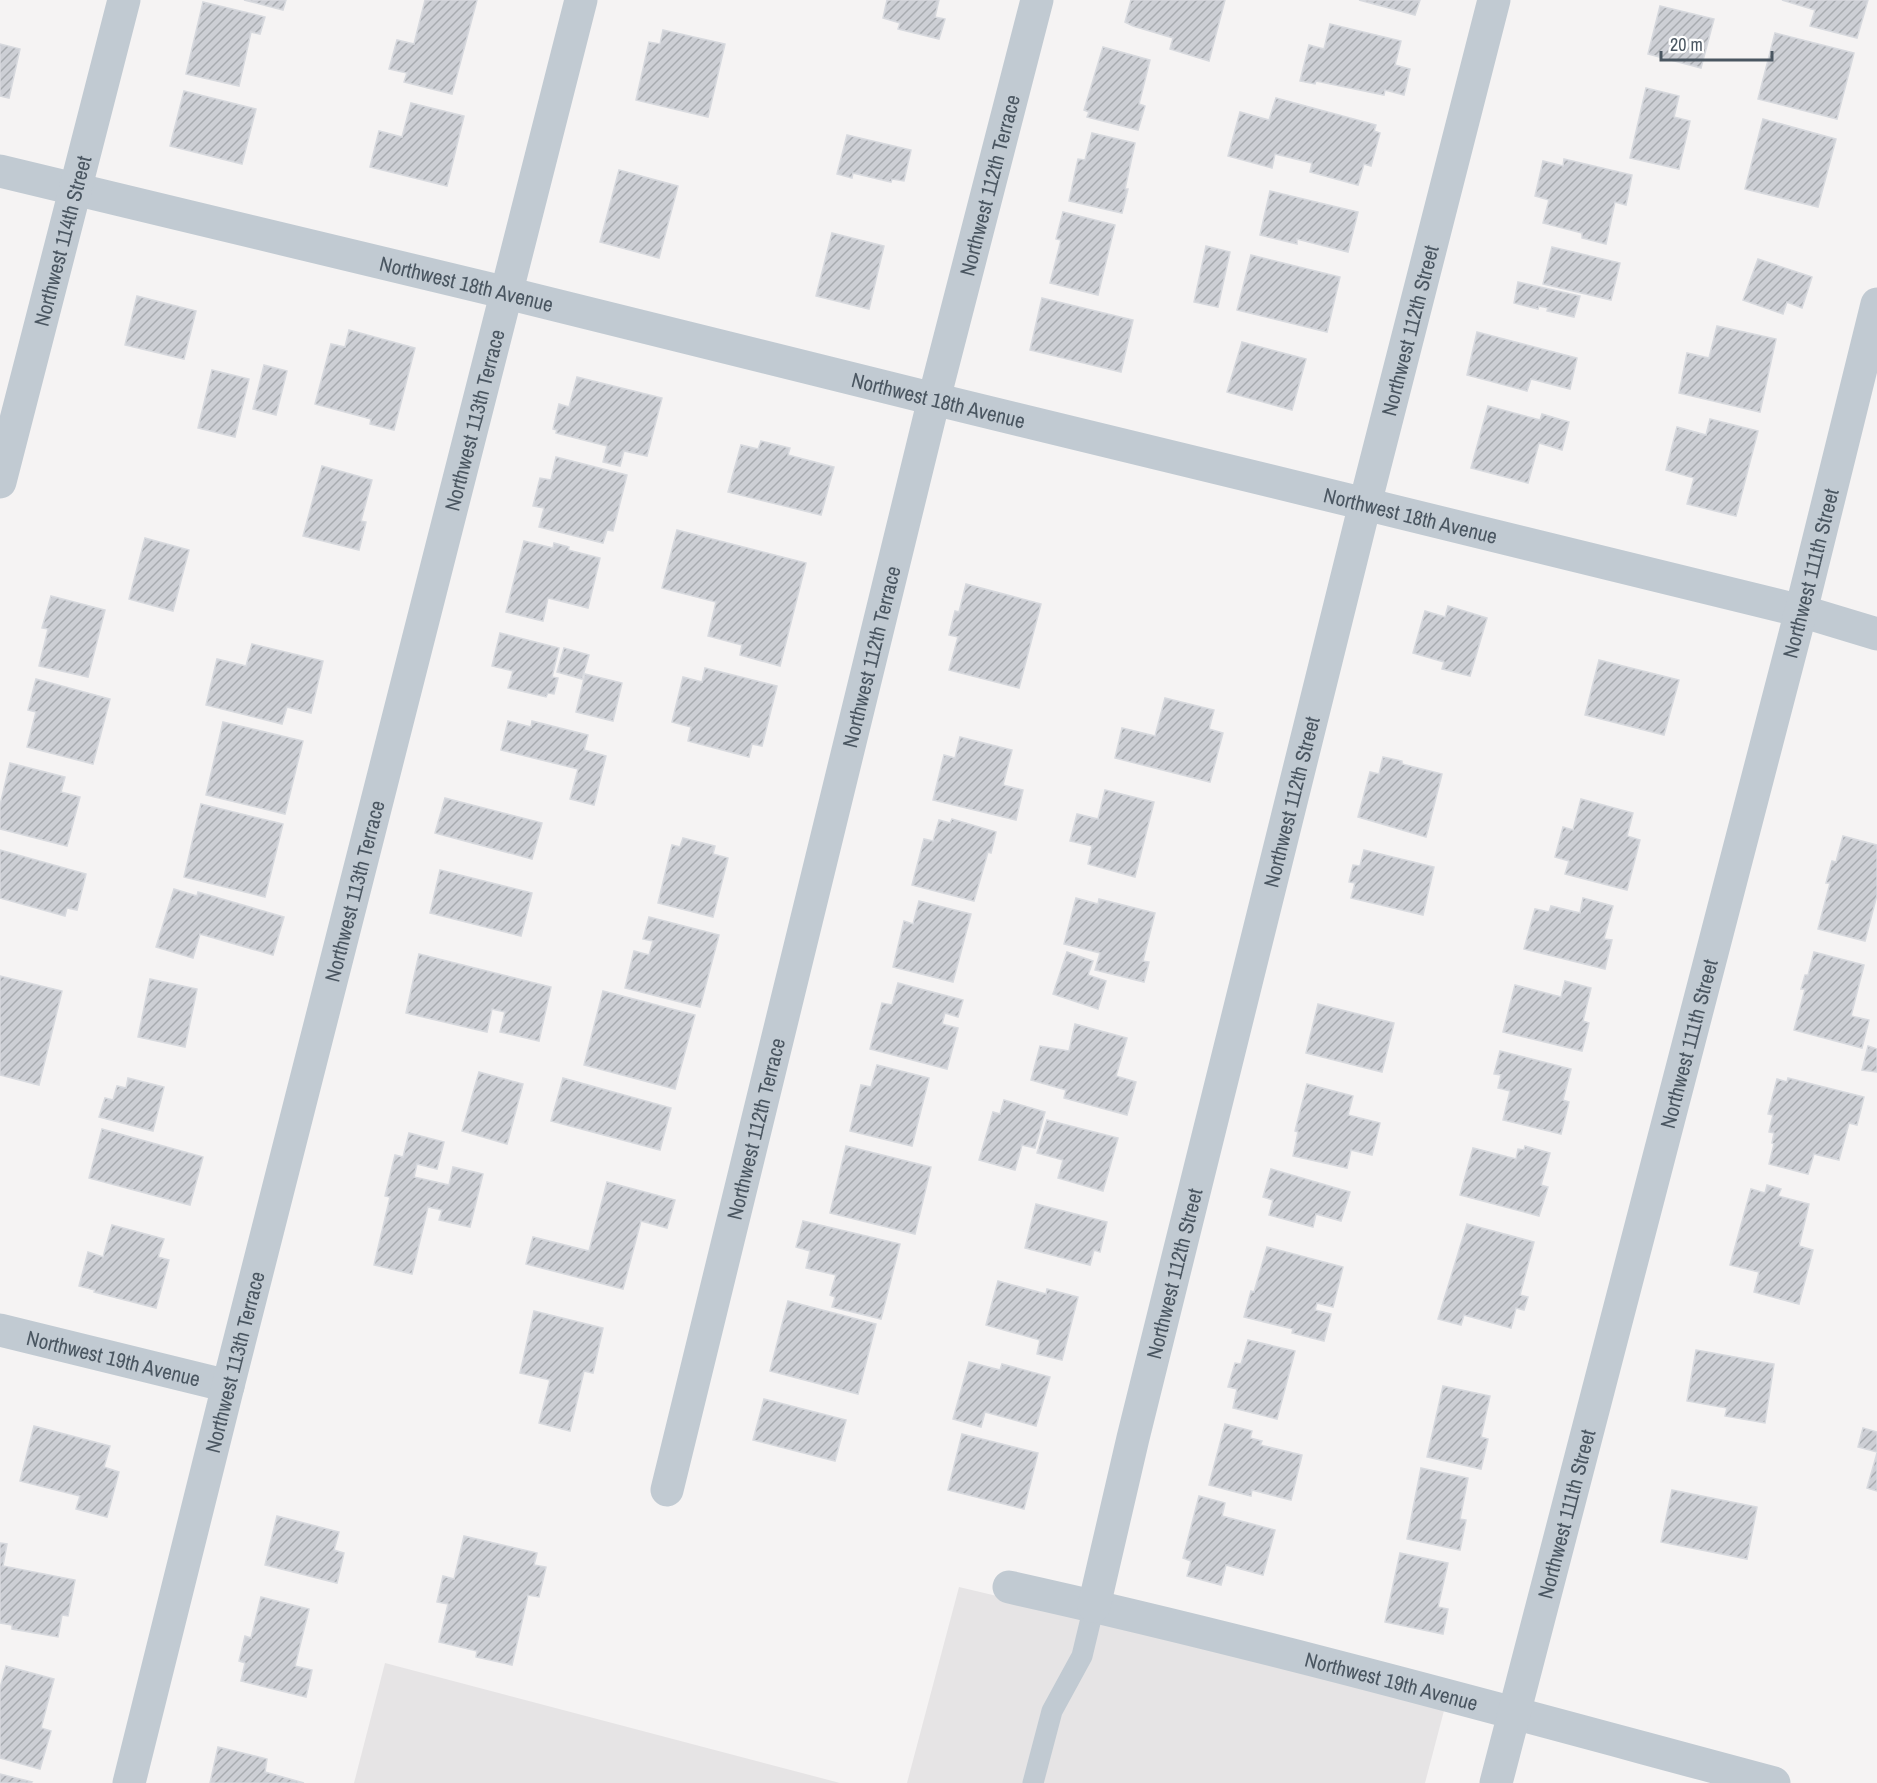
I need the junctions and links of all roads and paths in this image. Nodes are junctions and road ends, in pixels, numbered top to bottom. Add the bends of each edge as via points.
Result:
1 (124, 0) edge
2 (581, 0) edge
3 (1037, 0) edge
4 (1494, 0) edge
5 (0, 171) edge
6 (76, 190) junction
7 (507, 292) junction
8 (1877, 304) edge
9 (934, 399) junction
10 (0, 482) edge
11 (1365, 504) junction
12 (1801, 611) junction
13 (1877, 634) edge
14 (0, 1330) edge
15 (228, 1386) junction
16 (667, 1490) dead end
17 (1009, 1587) dead end
18 (1094, 1606) junction
19 (1514, 1713) junction
20 (129, 1783) edge
21 (1033, 1783) edge
22 (1496, 1783) edge
23 (1774, 1783) edge

1 - 6 street, Northwest 114th Street
2 - 7 street, Northwest 113th Terrace
3 - 9 street, Northwest 112th Terrace
4 - 11 street, Northwest 112th Street
5 - 6 street, Northwest 18th Avenue
6 - 7 street, Northwest 18th Avenue
6 - 10 street, Northwest 114th Street
7 - 9 street, Northwest 18th Avenue
7 - 15 street, Northwest 113th Terrace
8 - 12 street, Northwest 111th Street
9 - 11 street, Northwest 18th Avenue
9 - 16 street, Northwest 112th Terrace
11 - 12 street, Northwest 18th Avenue
11 - 18 street, Northwest 112th Street
12 - 13 street, Northwest 18th Avenue
12 - 19 street, Northwest 111th Street
14 - 15 street, Northwest 19th Avenue
15 - 20 street, Northwest 113th Terrace
17 - 18 street, Northwest 19th Avenue
18 - 19 street, Northwest 19th Avenue
18 - 21 lane via 1082,1656 1052,1711
19 - 22 street, Northwest 111th Street
19 - 23 street, Northwest 19th Avenue

